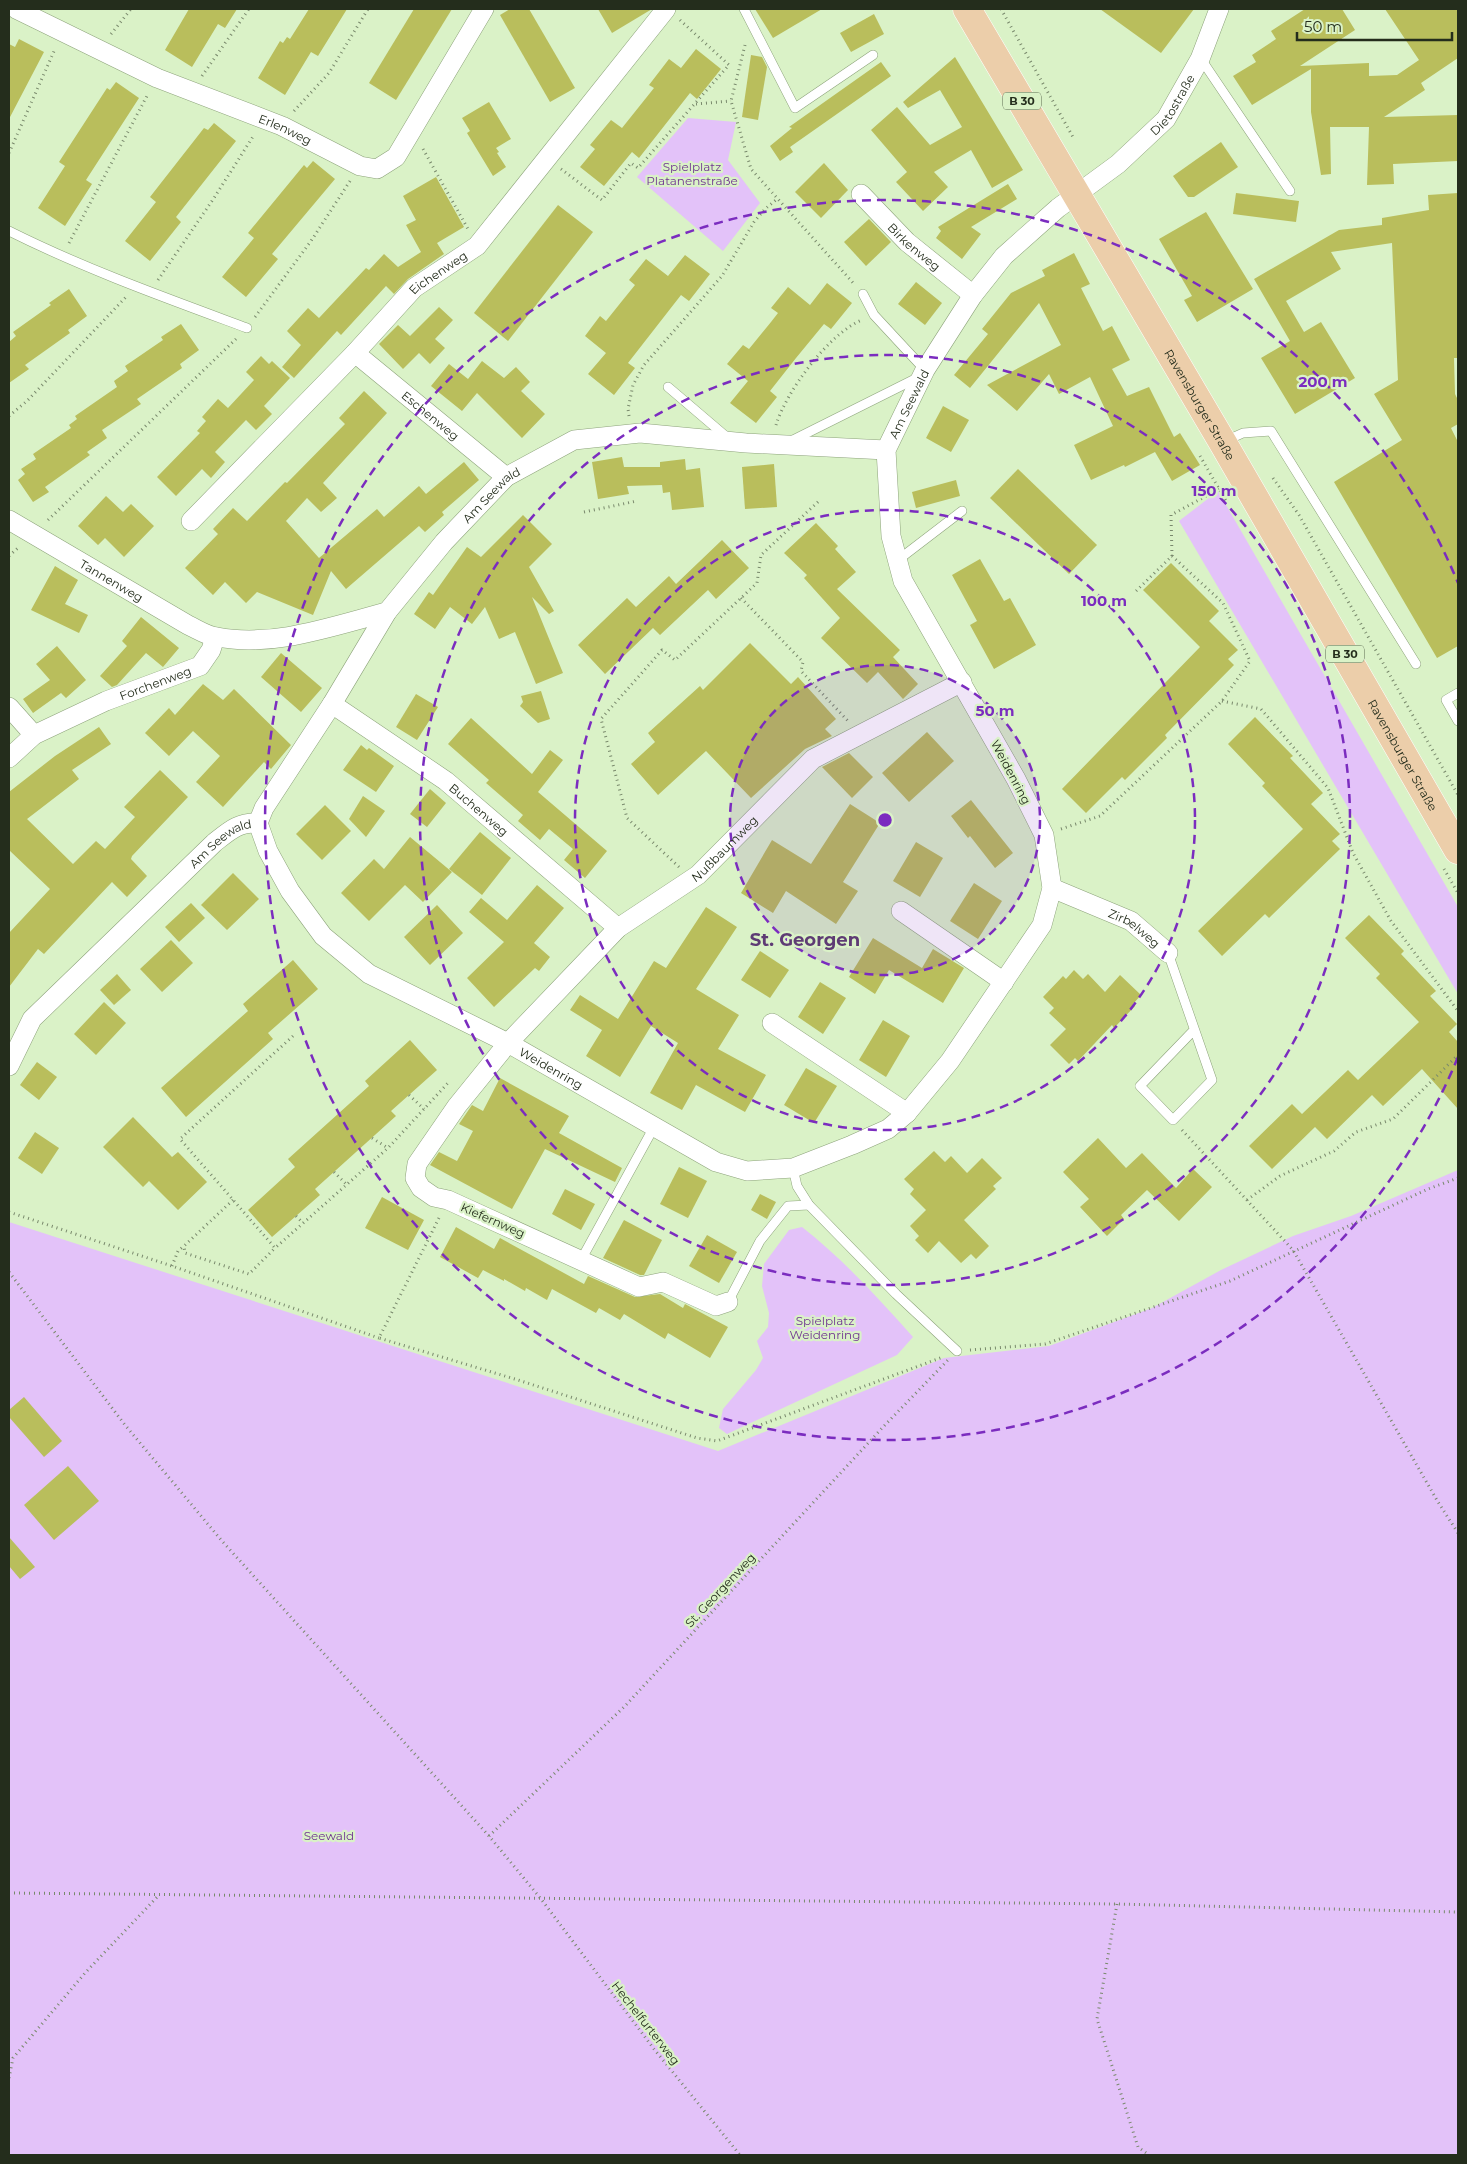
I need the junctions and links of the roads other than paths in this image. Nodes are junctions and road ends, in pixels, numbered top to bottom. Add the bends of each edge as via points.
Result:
1 (16, 9) edge
2 (484, 9) edge
3 (744, 9) edge
4 (967, 9) edge
5 (1220, 9) edge
6 (670, 12) edge
7 (872, 54) dead end
8 (1200, 59) junction
9 (1086, 187) junction
10 (1290, 191) dead end
11 (861, 194) dead end
12 (9, 231) edge
13 (863, 294) road end
14 (973, 295) junction
15 (246, 328) road end
16 (355, 353) junction
17 (923, 373) junction
18 (668, 387) dead end
19 (732, 442) junction
20 (1223, 443) junction
21 (780, 444) junction
22 (886, 450) junction
23 (506, 477) junction
24 (962, 511) dead end
25 (9, 520) edge
26 (190, 521) dead end
27 (898, 560) junction
28 (387, 612) junction
29 (215, 637) junction
30 (1416, 664) dead end
31 (962, 682) junction
32 (1458, 693) edge
33 (332, 704) junction
34 (9, 707) edge
35 (1458, 721) edge
36 (34, 735) junction
37 (9, 758) edge
38 (258, 823) junction
39 (1458, 850) edge
40 (1052, 888) junction
41 (902, 911) dead end
42 (618, 928) junction
43 (1168, 953) joint
44 (1004, 982) junction
45 (772, 1022) dead end
46 (1194, 1030) junction
47 (508, 1043) junction
48 (9, 1066) edge
49 (907, 1113) junction
50 (654, 1127) junction
51 (792, 1168) junction
52 (809, 1204) junction
53 (581, 1260) junction
54 (728, 1302) joint
55 (958, 1351) road end

1 - 2 street, Erlenweg via 157,78 282,126 360,166 378,169 396,157
3 - 7 lane via 796,108
4 - 9 main road, Ravensburger Straße / B 30
5 - 8 street, Dietostraße
6 - 16 street, Eichenweg via 546,158 477,246 414,288
8 - 9 street, Dietostraße via 1166,119 1118,164
8 - 10 lane
9 - 14 street, Am Seewald via 1040,222 1004,256
9 - 20 main road, Ravensburger Straße / B 30
11 - 14 street, Birkenweg via 907,242
12 - 15 lane via 62,256
13 - 17 lane via 874,315
14 - 17 street, Am Seewald
16 - 23 street, Eschenweg
16 - 26 street, Eichenweg
17 - 21 lane
17 - 22 street, Am Seewald
18 - 19 lane
19 - 21 street, Am Seewald
19 - 23 street, Am Seewald via 640,433 574,440
20 - 30 lane via 1243,434 1271,431
20 - 39 main road, Ravensburger Straße / B 30
21 - 22 street, Am Seewald
22 - 27 street, Weidenring via 892,536
23 - 28 street, Am Seewald via 444,542
24 - 27 lane
25 - 29 street, Tannenweg via 188,625
27 - 31 street, Weidenring via 903,581
28 - 29 street via 296,635 250,640
28 - 33 street, Am Seewald
29 - 36 street, Forchenweg via 200,666 106,701
31 - 40 street, Weidenring via 1044,835
31 - 42 street, Nußbaumweg via 813,759 698,875
32 - 35 lane via 1446,700
33 - 38 street, Am Seewald via 283,777
33 - 42 street, Buchenweg via 446,781
34 - 36 street
36 - 37 street, Forchenweg
38 - 47 street, Weidenring via 268,851 290,891 323,936 369,974
38 - 48 street, Am Seewald via 245,822 214,843 32,1019
40 - 43 street, Zirbelweg via 1131,921
40 - 44 street, Weidenring via 1042,925
41 - 44 street
42 - 47 street, Nußbaumweg
43 - 46 lane, Zirbelweg
44 - 49 street, Weidenring via 950,1061
45 - 49 street
46 - 46 lane, Zirbelweg via 1140,1086 1174,1120 1212,1080
47 - 50 street, Weidenring
47 - 53 street, Kiefernweg via 457,1106 417,1164 415,1178 421,1188 434,1197 448,1200
49 - 51 street, Weidenring via 888,1129
50 - 51 street, Weidenring via 716,1162 748,1172
50 - 53 lane
51 - 52 lane via 797,1186
52 - 54 lane via 788,1206 760,1241
52 - 55 lane via 889,1287
53 - 54 street, Kiefernweg via 639,1287 664,1282 716,1306

